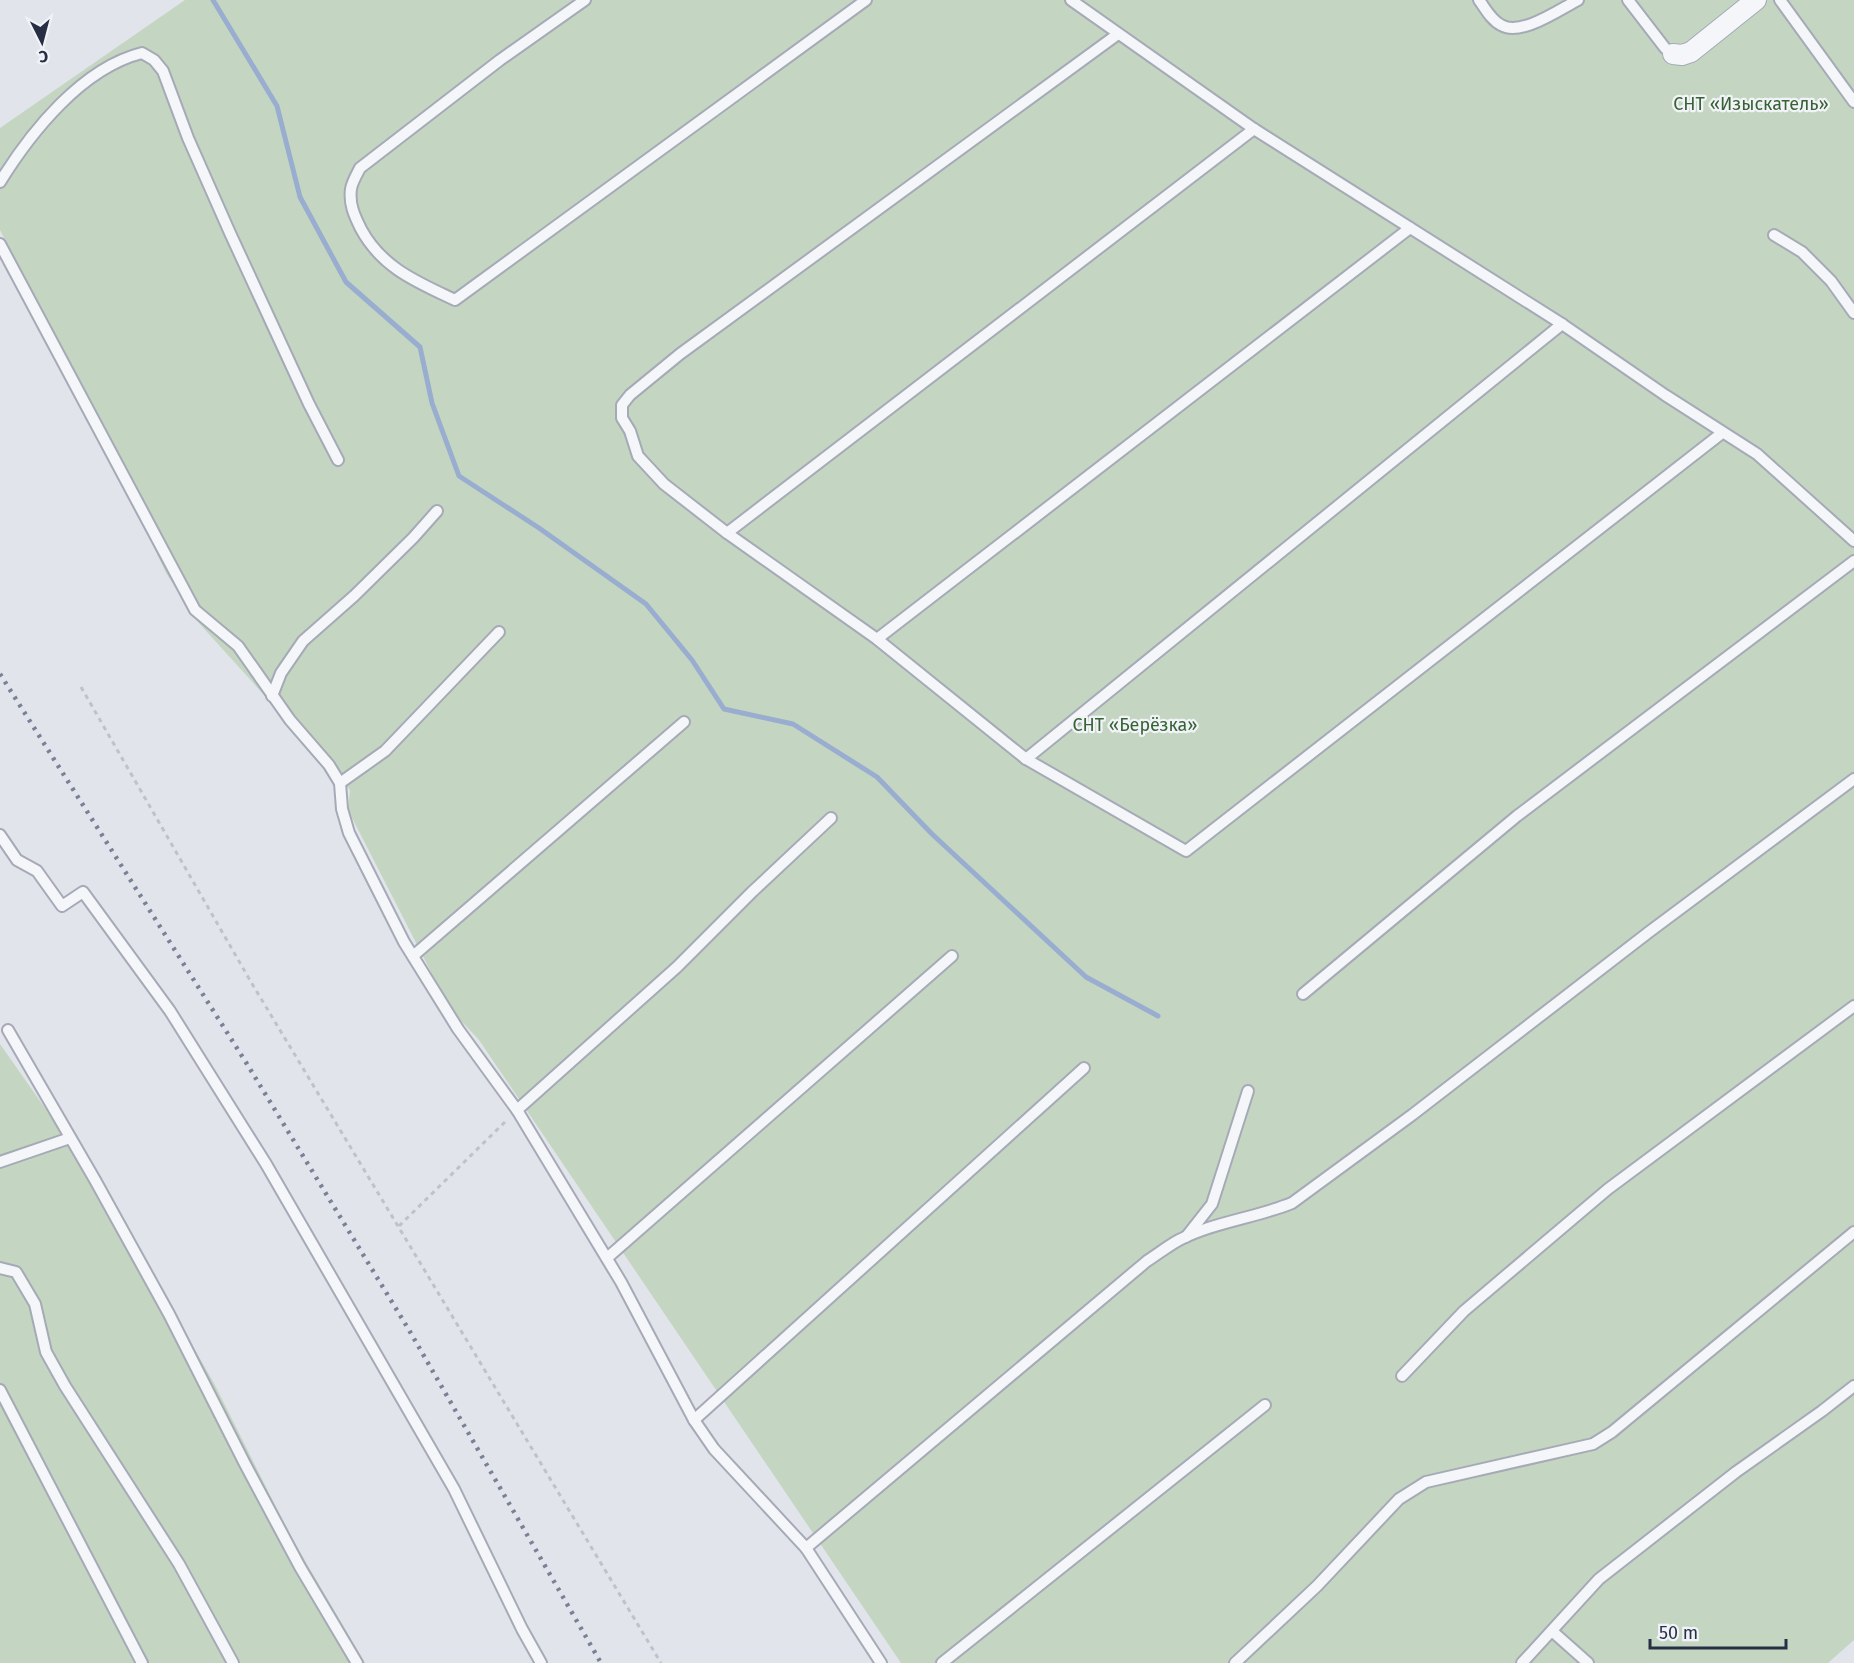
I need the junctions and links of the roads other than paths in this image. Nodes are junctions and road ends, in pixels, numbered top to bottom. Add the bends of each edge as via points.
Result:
1 (585, 0) edge
2 (866, 0) edge
3 (1071, 0) edge
4 (1479, 0) edge
5 (1578, 0) edge
6 (1628, 0) edge
7 (1756, 0) edge
8 (1780, 0) edge
9 (1118, 34) junction
10 (1673, 54) joint
11 (1854, 102) edge
12 (1254, 129) junction
13 (0, 182) edge
14 (1410, 228) junction
15 (1774, 236) dead end
16 (0, 244) edge
17 (1854, 313) edge
18 (1562, 324) junction
19 (1722, 433) junction
20 (338, 460) dead end
21 (438, 511) dead end
22 (727, 533) junction
23 (1854, 541) edge
24 (1854, 561) edge
25 (499, 632) dead end
26 (877, 639) junction
27 (272, 696) junction
28 (684, 722) dead end
29 (1026, 759) junction
30 (1854, 779) edge
31 (340, 783) junction
32 (831, 818) dead end
33 (0, 835) edge
34 (413, 956) junction
35 (952, 956) dead end
36 (1303, 994) dead end
37 (1854, 1006) edge
38 (8, 1030) dead end
39 (1084, 1068) dead end
40 (1248, 1091) dead end
41 (517, 1110) junction
42 (70, 1138) junction
43 (0, 1162) edge
44 (1854, 1232) edge
45 (1186, 1238) junction
46 (607, 1258) junction
47 (0, 1268) edge
48 (1402, 1376) dead end
49 (1854, 1386) edge
50 (0, 1390) edge
51 (1264, 1405) dead end
52 (694, 1420) junction
53 (806, 1548) junction
54 (1552, 1631) junction
55 (142, 1663) edge
56 (233, 1663) edge
57 (357, 1663) edge
58 (542, 1663) edge
59 (881, 1663) edge
60 (942, 1663) edge
61 (1235, 1663) edge
62 (1522, 1663) edge
63 (1587, 1663) edge

1 - 2 lane via 360,168 351,187 351,211 366,238 388,264 455,300
3 - 9 lane
4 - 5 lane via 1501,26 1513,28 1528,26
6 - 10 lane
7 - 10 street via 1691,52
8 - 11 lane
9 - 12 lane
9 - 22 lane via 680,354 622,405 622,418 638,456 663,484
12 - 14 lane
12 - 22 lane
13 - 20 lane via 41,124 84,85 125,58 142,54 154,60 164,71 188,138
14 - 18 lane
14 - 26 lane
15 - 17 lane via 1802,252 1831,281
16 - 27 lane via 195,610 238,646
18 - 19 lane
18 - 29 lane
19 - 23 lane via 1756,454
19 - 29 lane via 1186,851
21 - 27 lane via 303,641 281,673
22 - 26 lane
24 - 36 lane via 1516,816
25 - 31 lane via 385,751
26 - 29 lane
27 - 31 lane
28 - 34 lane
30 - 45 lane via 1292,1203
31 - 34 lane via 349,832
32 - 41 lane via 677,967
33 - 58 lane via 17,860 37,871 62,906 83,892 170,1011 266,1164 454,1489
34 - 41 lane via 458,1029
35 - 46 lane
37 - 48 lane via 1608,1189 1464,1311
38 - 42 lane
39 - 52 lane
40 - 45 lane via 1212,1204
41 - 46 lane
42 - 43 lane
42 - 57 lane via 170,1314 300,1567
44 - 61 lane via 1593,1444 1426,1482 1400,1499 1317,1586
45 - 53 lane via 1147,1261 1109,1291
46 - 52 lane
47 - 56 lane via 16,1272 21,1280 35,1304 46,1352 179,1564
49 - 54 lane via 1599,1579
50 - 55 lane
51 - 60 lane
52 - 53 lane via 714,1449
53 - 59 lane
54 - 62 lane
54 - 63 lane

